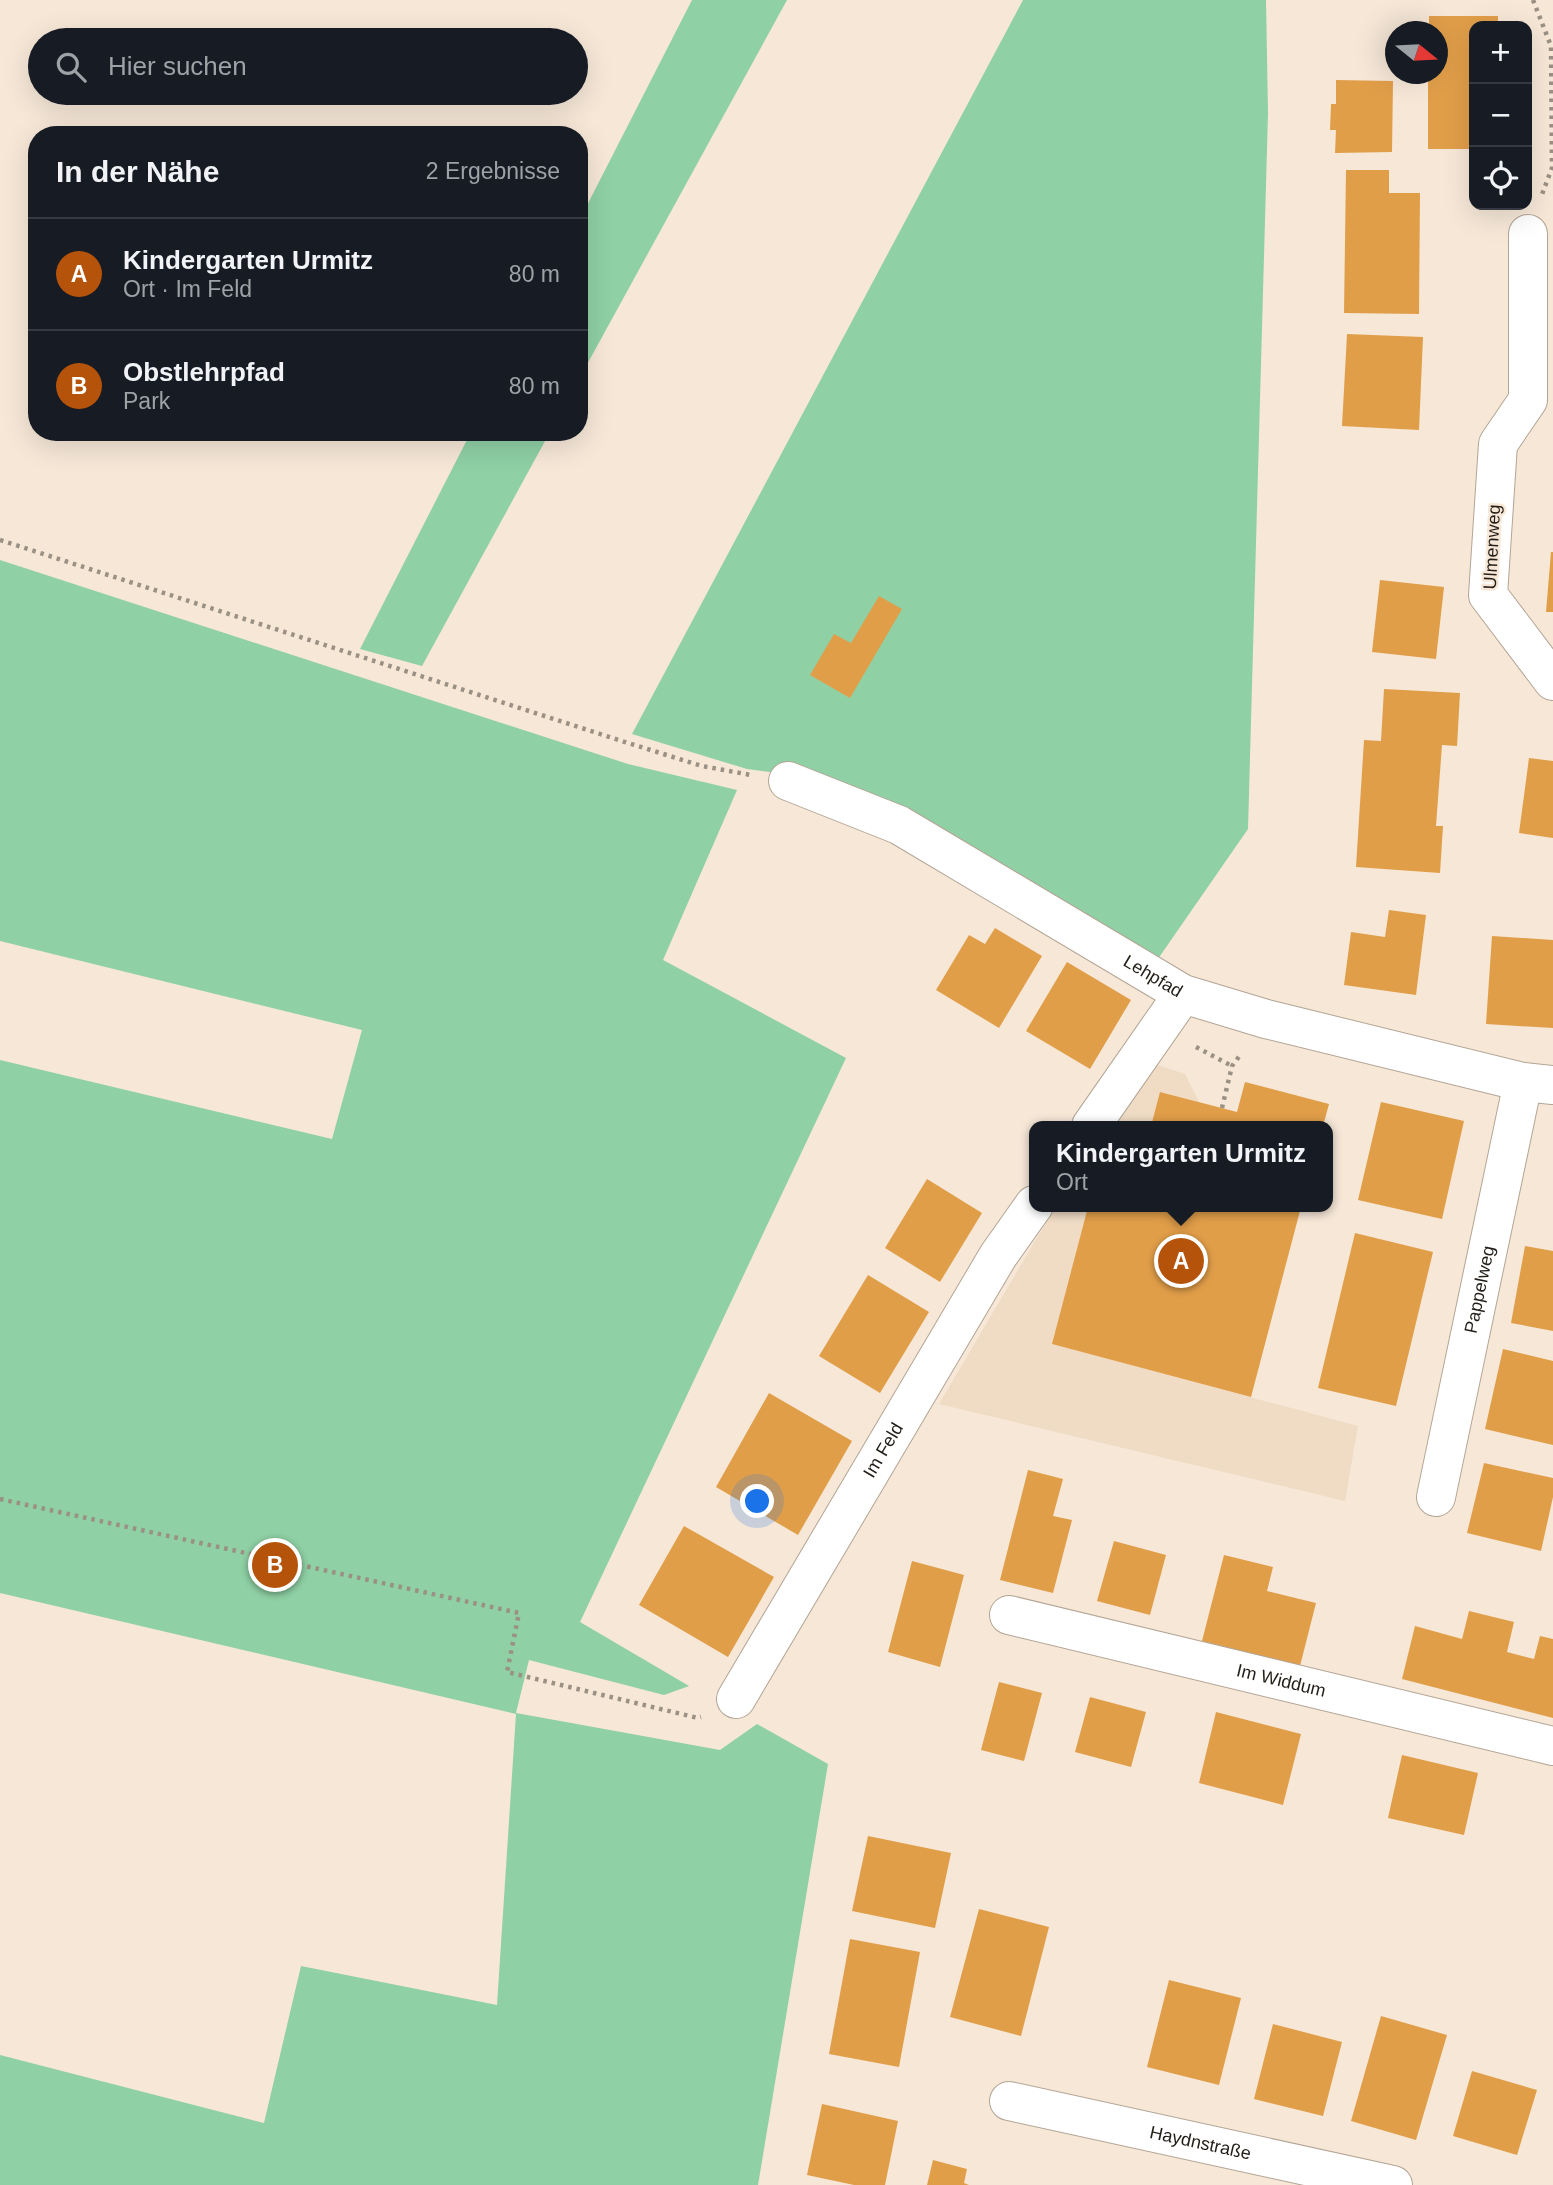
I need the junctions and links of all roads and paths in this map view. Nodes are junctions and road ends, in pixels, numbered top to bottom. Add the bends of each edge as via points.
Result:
1 (1532, 0) edge
2 (1528, 234) joint
3 (1540, 402) edge
4 (0, 540) edge
5 (1553, 681) edge
6 (788, 781) joint
7 (1183, 994) junction
8 (1266, 1019) junction
9 (1538, 1084) edge
10 (1222, 1108) dead end
11 (1094, 1121) edge
12 (1029, 1212) edge
13 (1436, 1497) dead end
14 (0, 1499) edge
15 (1009, 1615) dead end
16 (736, 1699) joint
17 (1553, 1745) edge
18 (1009, 2101) dead end
19 (1393, 2185) edge

1 - 2 path via 1551,46 1552,168
2 - 3 street, Ulmenweg
3 - 5 street, Ulmenweg via 1498,444 1488,595
4 - 6 path via 702,766
6 - 7 street, Lehpfad via 899,825
7 - 8 street, Lehpfad
7 - 11 street
8 - 9 street, Lehpfad
8 - 10 path via 1232,1066
9 - 13 street, Pappelweg
12 - 16 street, Im Feld via 998,1256
14 - 16 path via 519,1614 507,1672 698,1718
15 - 17 street, Im Widdum
18 - 19 street, Haydnstraße

